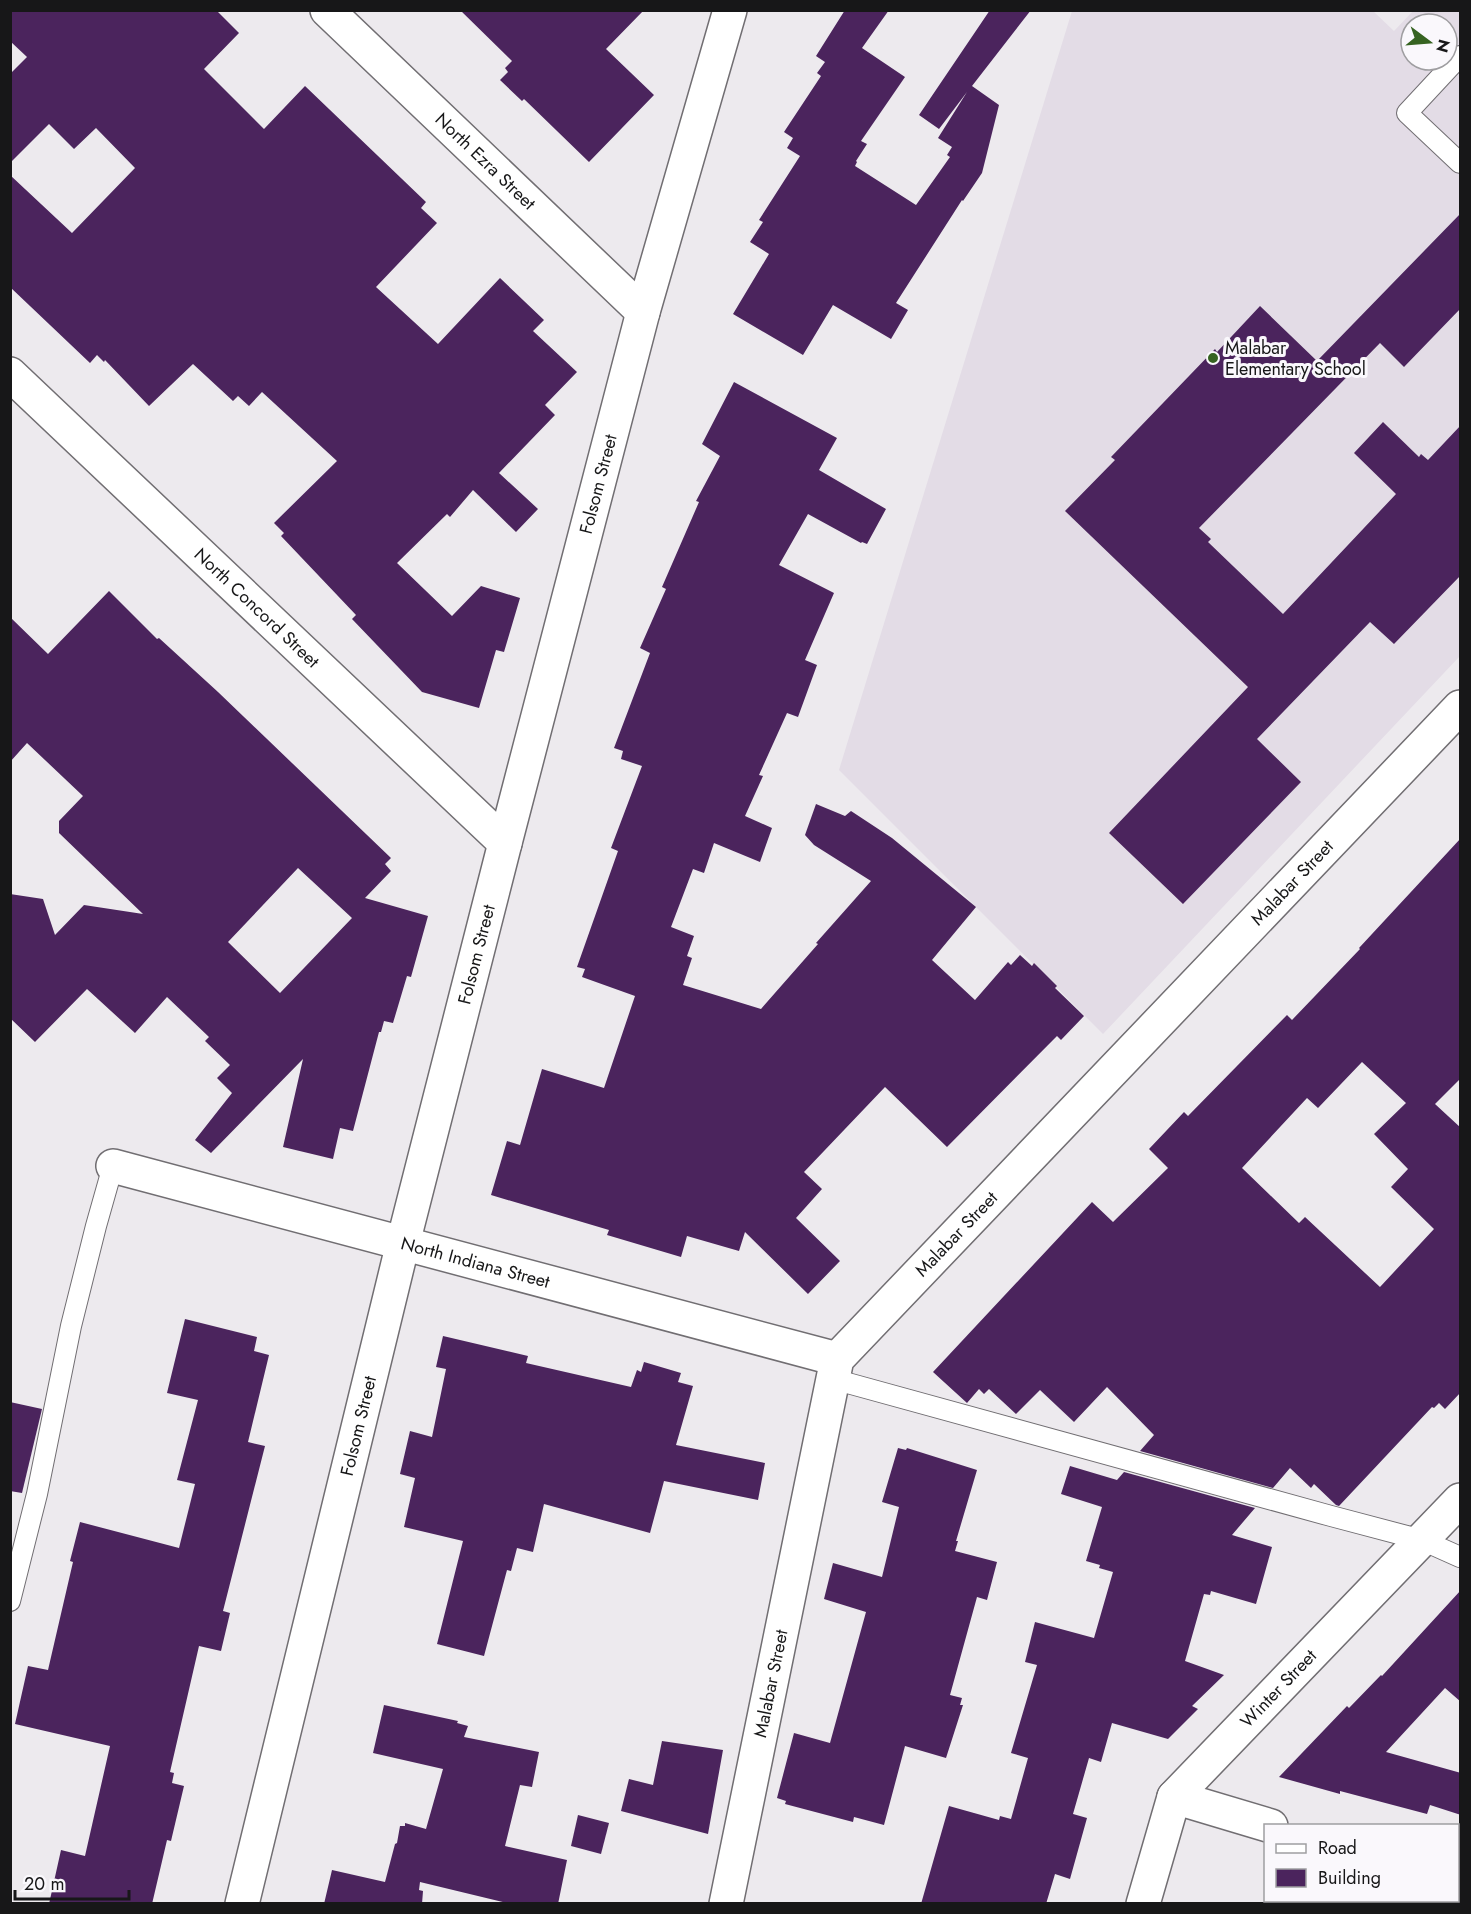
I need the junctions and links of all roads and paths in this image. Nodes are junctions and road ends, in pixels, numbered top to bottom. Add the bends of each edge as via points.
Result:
1 (327, 10) edge
2 (730, 10) edge
3 (1461, 56) edge
4 (1461, 163) edge
5 (643, 312) junction
6 (10, 374) edge
7 (1461, 707) edge
8 (505, 843) junction
9 (113, 1166) joint
10 (403, 1243) junction
11 (835, 1369) junction
12 (1461, 1500) edge
13 (1422, 1540) junction
14 (1461, 1557) edge
15 (10, 1601) edge
16 (1174, 1797) junction
17 (1264, 1824) edge
18 (242, 1904) edge
19 (726, 1904) edge
20 (1143, 1904) edge

1 - 5 street, North Ezra Street
2 - 5 street, Folsom Street
3 - 4 lane via 1407,113
5 - 8 street, Folsom Street
6 - 8 street, North Concord Street
7 - 11 street, Malabar Street
8 - 10 street, Folsom Street
9 - 10 street, North Indiana Street
9 - 15 lane via 71,1326 37,1494
10 - 11 street, North Indiana Street
10 - 18 street, Folsom Street
11 - 13 lane
11 - 19 street, Malabar Street
12 - 13 street, Winter Street
13 - 14 lane
13 - 16 street, Winter Street
16 - 17 street
16 - 20 street, Winter Street

